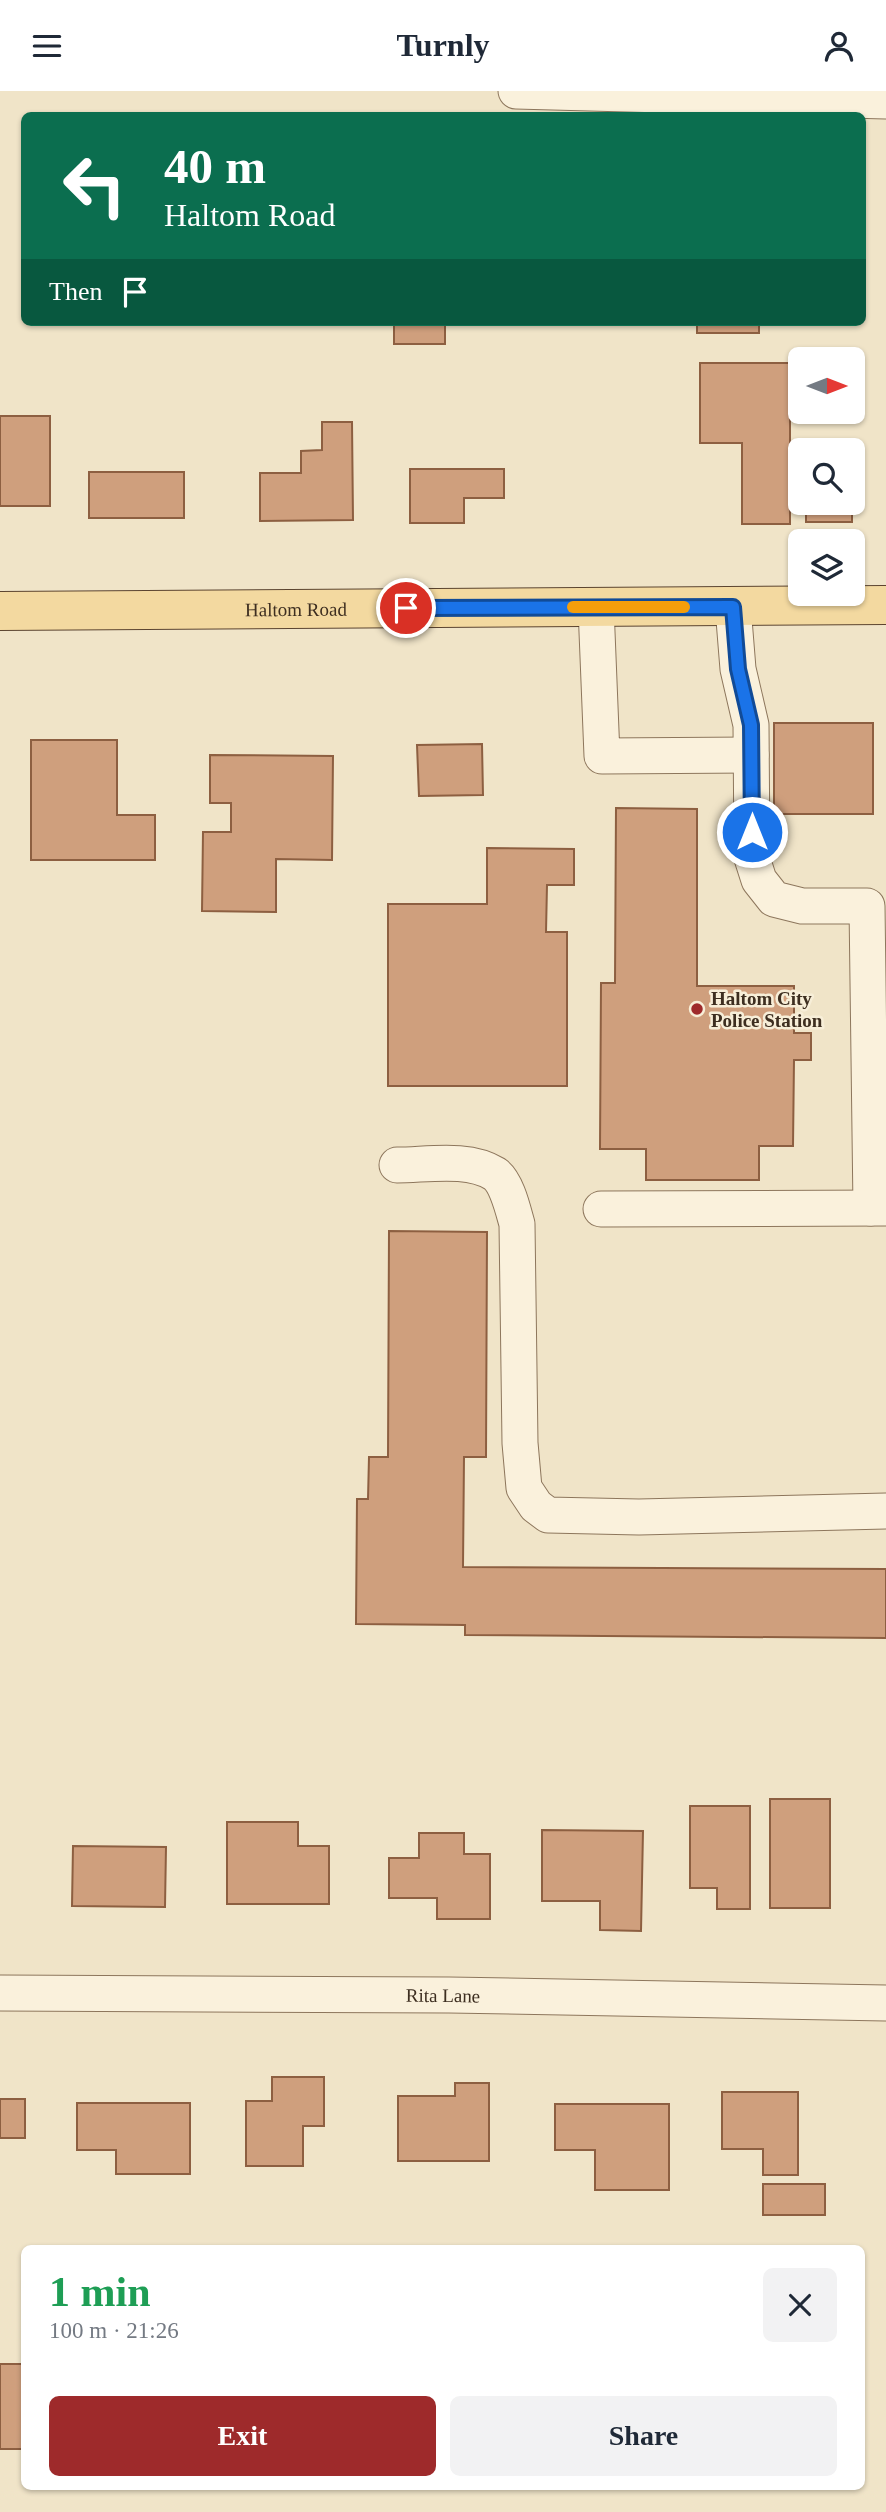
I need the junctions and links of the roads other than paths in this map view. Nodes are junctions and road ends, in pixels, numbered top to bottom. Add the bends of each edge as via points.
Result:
1 (516, 91) edge
2 (594, 92) edge
3 (682, 93) edge
4 (886, 100) edge
5 (886, 605) edge
6 (596, 607) junction
7 (733, 607) junction
8 (0, 611) edge
9 (751, 755) junction
10 (876, 906) edge
11 (397, 1165) dead end
12 (878, 1208) edge
13 (601, 1209) dead end
14 (886, 1511) edge
15 (0, 1993) edge
16 (886, 2003) edge

1 - 2 street
2 - 3 street
3 - 4 street
5 - 7 main road, Haltom Road
6 - 7 main road, Haltom Road
6 - 8 main road, Haltom Road
6 - 9 street via 602,756
7 - 9 street via 738,669 751,725
9 - 10 street via 752,858 759,880 774,899 803,906
10 - 12 street
11 - 14 street via 469,1165 497,1175 511,1199 517,1224 524,1488 548,1515
12 - 13 street
15 - 16 street, Rita Lane via 435,1994

